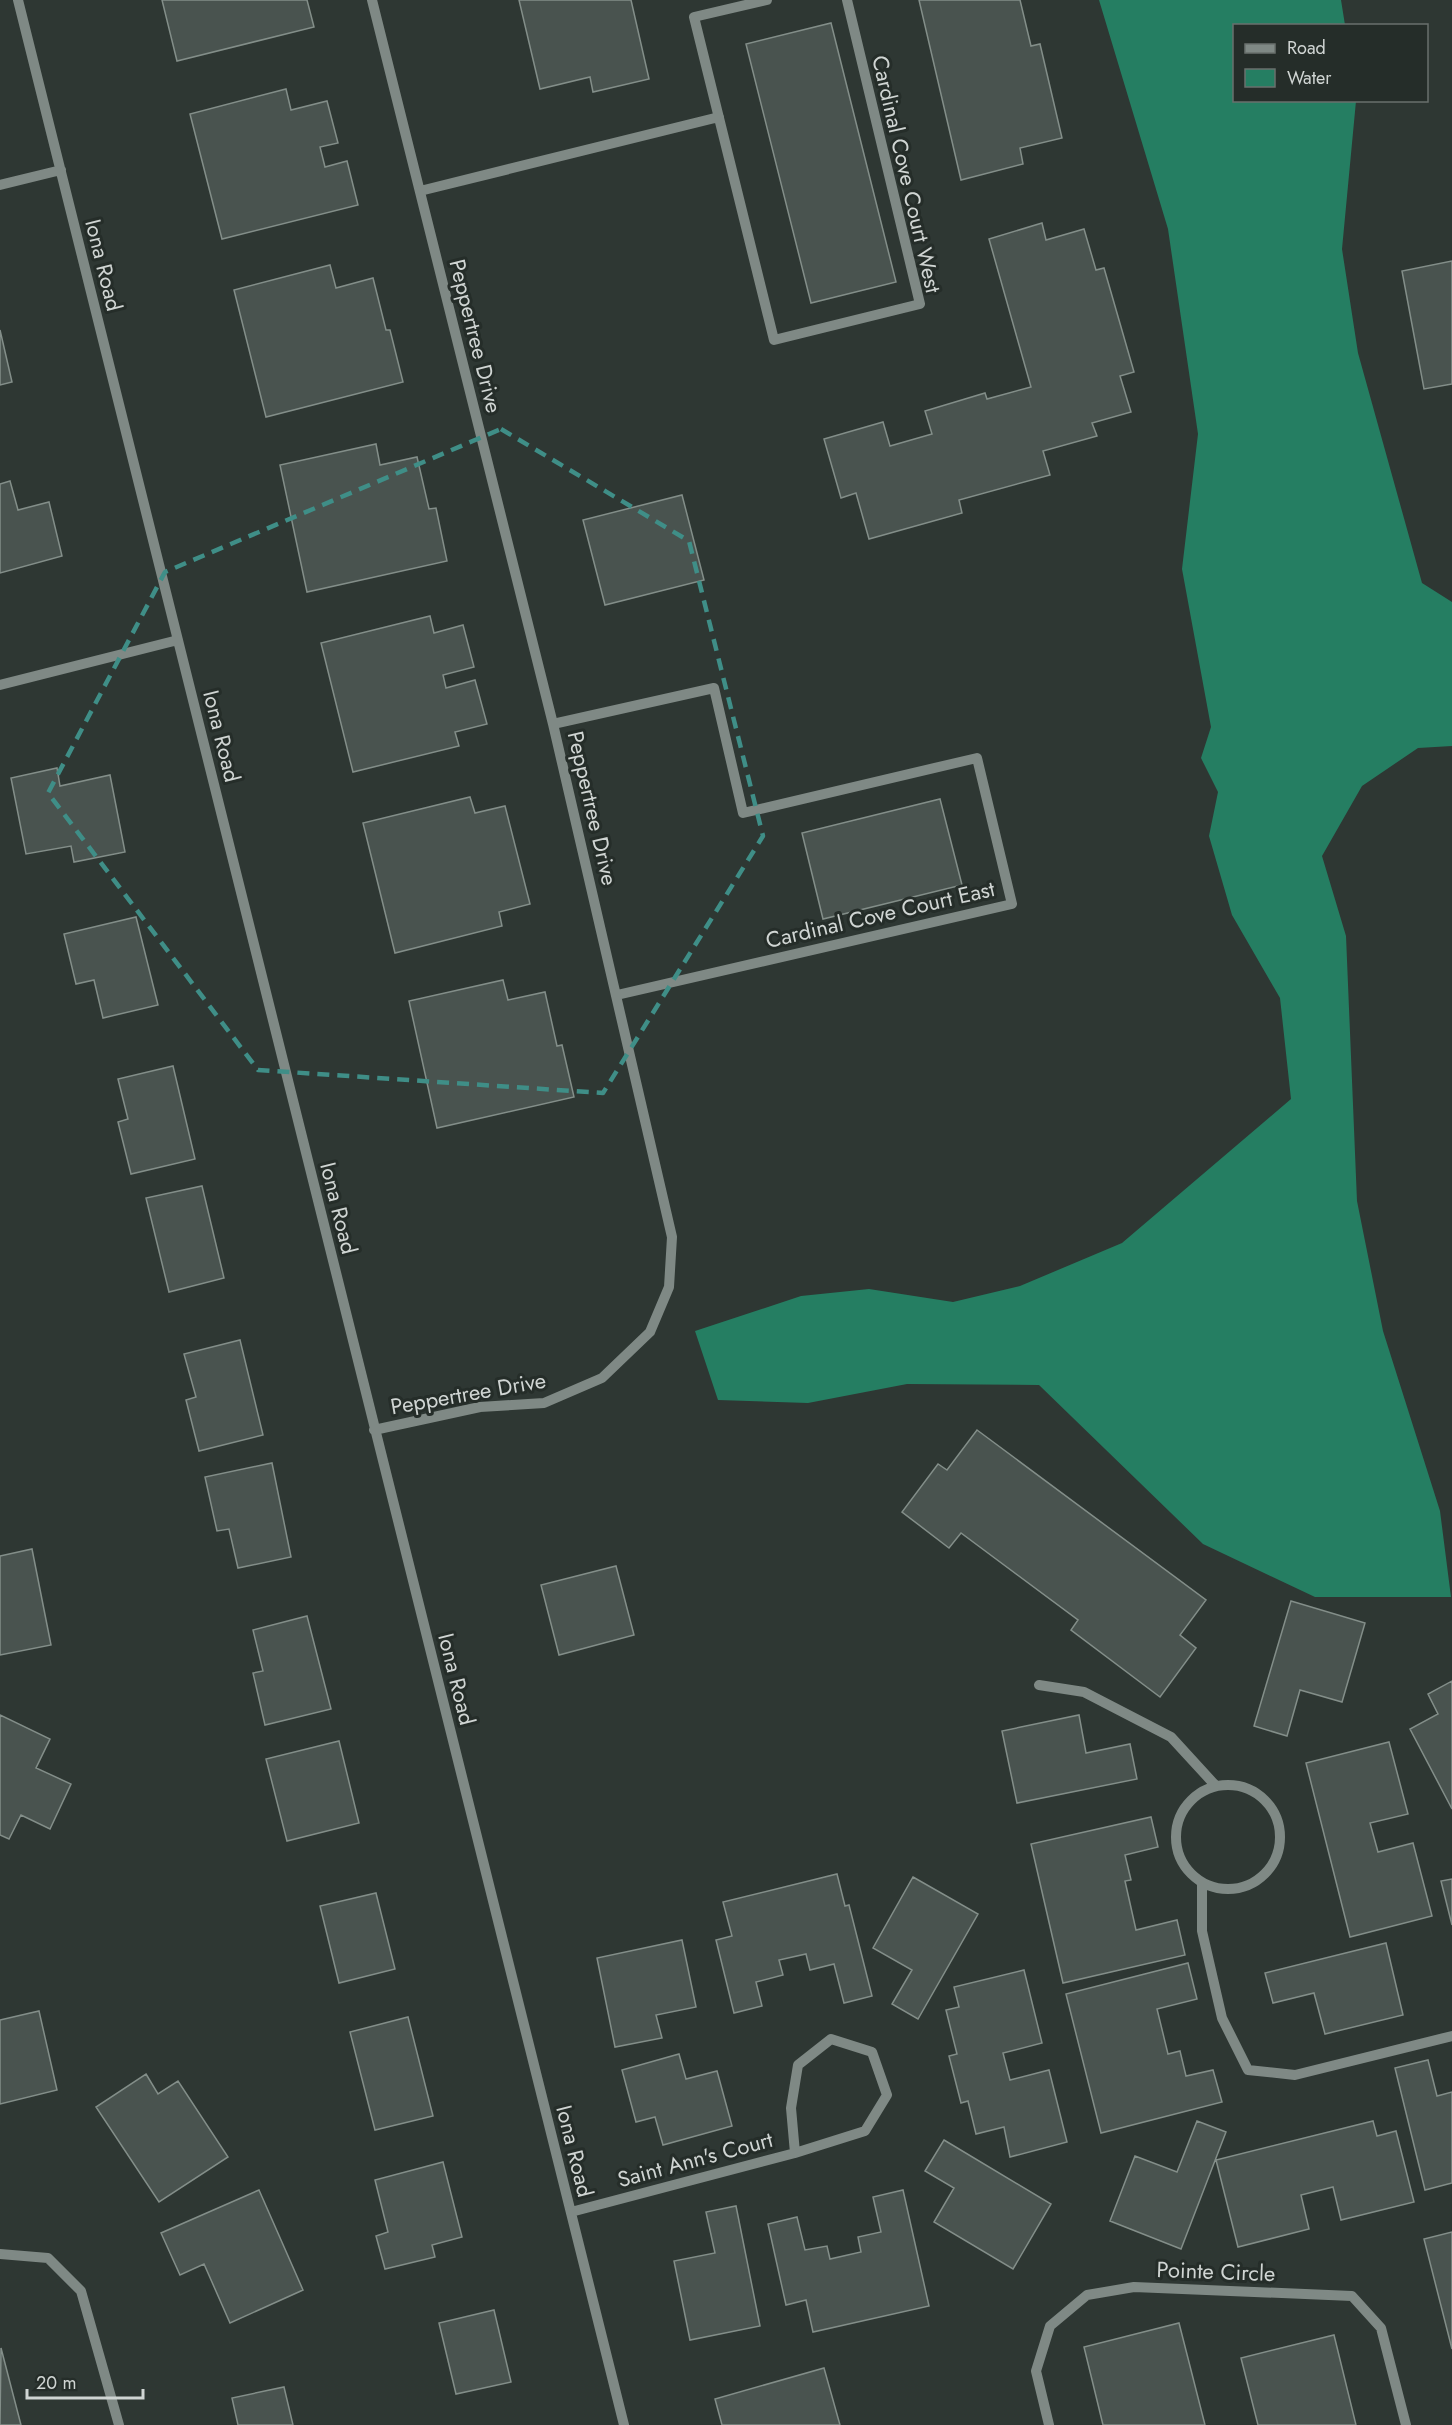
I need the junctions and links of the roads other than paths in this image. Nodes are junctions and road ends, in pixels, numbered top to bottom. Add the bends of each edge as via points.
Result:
1 (18, 0) edge
2 (372, 0) edge
3 (767, 0) edge
4 (847, 0) edge
5 (719, 117) junction
6 (61, 170) junction
7 (0, 186) edge
8 (420, 191) junction
9 (178, 640) junction
10 (0, 685) edge
11 (553, 724) junction
12 (617, 995) junction
13 (374, 1430) junction
14 (1039, 1685) dead end
15 (1215, 1785) junction
16 (1203, 1883) junction
17 (1452, 2036) edge
18 (795, 2153) junction
19 (571, 2212) junction
20 (0, 2254) edge
21 (119, 2425) edge
22 (624, 2425) edge
23 (1049, 2425) edge
24 (1406, 2425) edge

1 - 6 street, Iona Road
2 - 8 street, Peppertree Drive
3 - 5 street, Cardinal Cove Court West via 694,17
4 - 5 street, Cardinal Cove Court West via 920,304 774,340
5 - 8 street
6 - 7 street
6 - 9 street, Iona Road
8 - 11 street, Peppertree Drive
9 - 10 street
9 - 13 street, Iona Road
11 - 12 street, Peppertree Drive
11 - 12 street, Cardinal Cove Court East via 714,688 743,813 977,758 1012,904
12 - 13 street, Peppertree Drive via 672,1237 669,1287 650,1332 602,1378 544,1403 480,1407
13 - 19 street, Iona Road
14 - 15 street via 1083,1692 1171,1737
15 - 16 street via 1186,1804 1175,1839 1189,1872
15 - 16 street via 1233,1784 1264,1798 1275,1812 1280,1845 1275,1861 1251,1884 1235,1889
16 - 17 street via 1202,1931 1222,2018 1248,2070 1295,2075
18 - 18 street, Saint Ann's Court via 865,2131 887,2095 872,2052 831,2039 798,2065 790,2108
18 - 19 street, Saint Ann's Court
19 - 22 street, Iona Road
20 - 21 street via 48,2258 81,2291
23 - 24 street, Pointe Circle via 1036,2371 1050,2326 1087,2295 1134,2287 1352,2296 1381,2328

